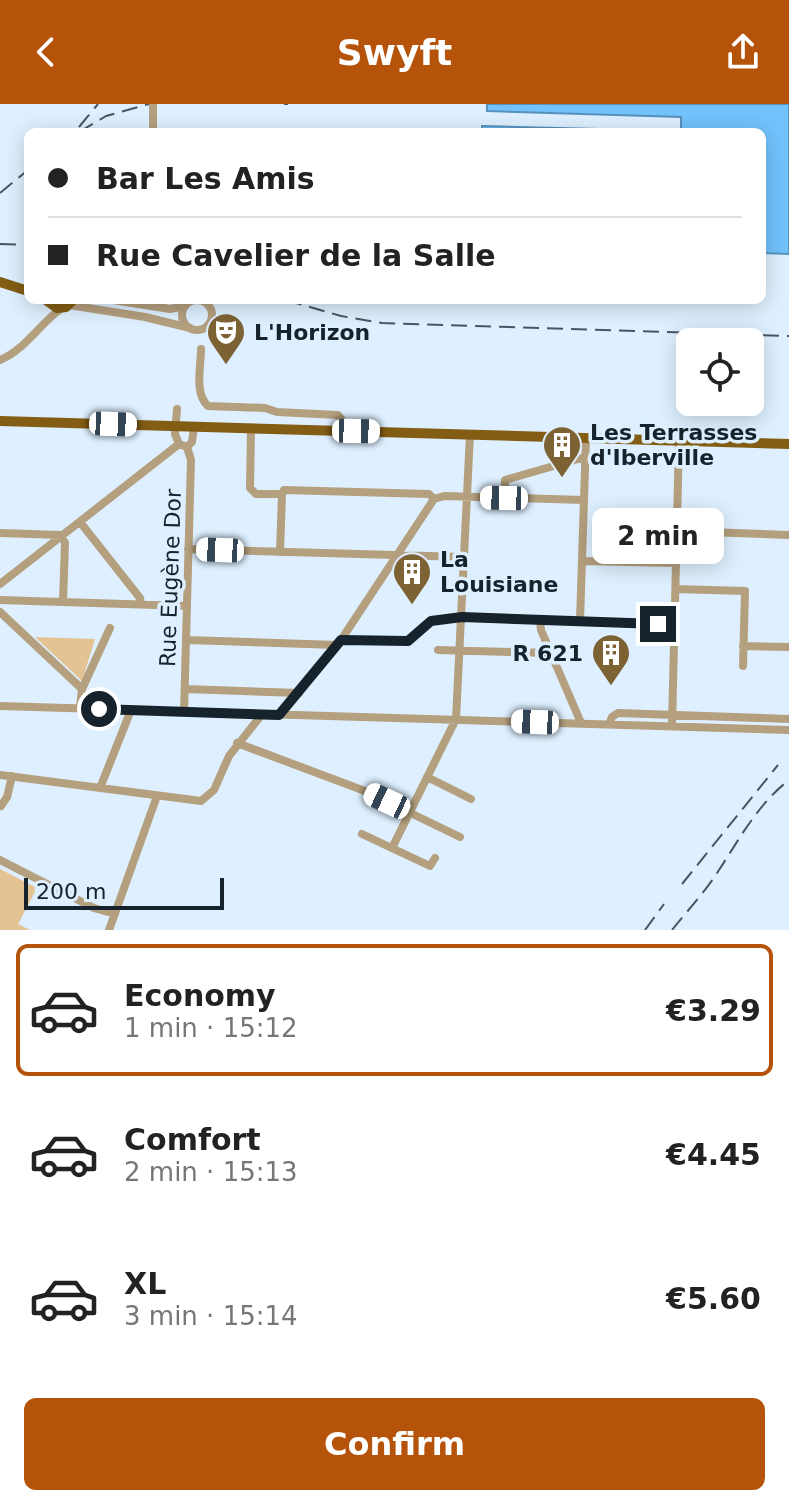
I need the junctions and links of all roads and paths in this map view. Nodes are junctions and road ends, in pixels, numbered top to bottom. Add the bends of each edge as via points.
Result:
1 (153, 104) edge
2 (153, 128) edge
3 (0, 282) edge
4 (24, 287) edge
5 (47, 304) edge
6 (68, 304) edge
7 (138, 304) edge
8 (185, 304) edge
9 (188, 304) edge
10 (206, 304) edge
11 (43, 321) junction
12 (190, 328) junction
13 (201, 349) dead end
14 (0, 360) edge
15 (177, 409) dead end
16 (0, 421) edge
17 (175, 426) junction
18 (194, 427) junction
19 (251, 428) junction
20 (343, 431) junction
21 (470, 434) junction
22 (586, 438) junction
23 (679, 440) junction
24 (789, 444) edge
25 (183, 445) junction
26 (585, 457) junction
27 (282, 494) junction
28 (467, 497) junction
29 (504, 498) junction
30 (434, 499) junction
31 (584, 500) junction
32 (80, 522) junction
33 (677, 531) junction
34 (0, 533) edge
35 (61, 535) junction
36 (789, 535) edge
37 (188, 549) junction
38 (280, 552) junction
39 (396, 555) junction
40 (464, 557) junction
41 (582, 561) junction
42 (676, 563) junction
43 (0, 584) edge
44 (676, 589) junction
45 (0, 600) edge
46 (63, 602) junction
47 (141, 604) junction
48 (187, 606) junction
49 (0, 612) edge
50 (462, 617) junction
51 (540, 620) junction
52 (580, 621) junction
53 (675, 624) junction
54 (110, 628) dead end
55 (186, 640) junction
56 (339, 643) junction
57 (743, 646) junction
58 (789, 647) edge
59 (438, 650) dead end
60 (460, 651) junction
61 (550, 653) junction
62 (743, 666) dead end
63 (82, 689) junction
64 (185, 689) junction
65 (299, 693) junction
66 (0, 706) edge
67 (80, 708) junction
68 (131, 710) junction
69 (184, 712) junction
70 (259, 714) junction
71 (279, 715) junction
72 (673, 715) junction
73 (456, 719) junction
74 (789, 719) edge
75 (581, 723) junction
76 (609, 724) junction
77 (672, 726) junction
78 (789, 730) edge
79 (237, 743) junction
80 (0, 774) edge
81 (12, 776) junction
82 (427, 777) junction
83 (100, 788) junction
84 (0, 789) edge
85 (157, 796) junction
86 (471, 799) dead end
87 (1, 806) edge
88 (409, 812) junction
89 (362, 834) dead end
90 (460, 837) dead end
91 (392, 848) junction
92 (435, 858) dead end
93 (0, 860) edge
94 (115, 914) junction
95 (109, 930) edge

1 - 2 street
3 - 4 main road
5 - 11 street
6 - 11 street
6 - 12 street
7 - 8 street via 170,309
9 - 12 street via 182,316
10 - 12 street via 210,322 199,330
11 - 14 street
13 - 20 street via 200,395 208,406 338,415
15 - 17 street, Rue Eugène Dor
16 - 17 main road
17 - 18 main road
17 - 25 street, Rue Eugène Dor via 175,439
18 - 19 main road
18 - 25 street via 192,442
19 - 20 main road
19 - 27 street via 251,490
20 - 21 main road
21 - 22 main road
21 - 28 street
22 - 23 main road
22 - 26 street
23 - 24 main road
23 - 33 street
25 - 32 street
25 - 37 street, Rue Eugène Dor via 191,460
26 - 29 street via 505,480
26 - 31 street
27 - 30 street via 288,489 429,494
27 - 38 street
28 - 29 street
28 - 30 street
28 - 40 street
29 - 31 street
30 - 39 street
31 - 41 street
32 - 35 street
32 - 47 street
33 - 36 street
33 - 42 street
34 - 35 street
35 - 43 street
35 - 46 street
37 - 38 street
37 - 48 street, Rue Eugène Dor
38 - 39 street
39 - 40 street
39 - 56 street
40 - 50 street
41 - 42 street
41 - 52 street
42 - 44 street
44 - 53 street
44 - 57 street via 745,591
45 - 46 street
46 - 47 street
47 - 48 street
48 - 55 street, Rue Eugène Dor
49 - 63 street
50 - 51 street
50 - 56 street via 431,621 408,641
50 - 60 street
51 - 52 street
51 - 61 street
52 - 53 street
53 - 72 street
54 - 63 street
55 - 56 street
55 - 64 street, Rue Eugène Dor
56 - 65 street
57 - 58 street
57 - 62 street
59 - 60 street
60 - 61 street
60 - 73 street
61 - 75 street
63 - 67 street
64 - 65 street
64 - 69 street, Rue Eugène Dor
65 - 71 street
66 - 67 street
67 - 68 street
68 - 69 street
68 - 83 street
69 - 70 street
70 - 71 street
70 - 79 street
71 - 73 street
72 - 74 street
72 - 76 street via 618,713
72 - 77 street
73 - 75 street
73 - 82 street
75 - 76 street
76 - 77 street
77 - 78 street
79 - 85 street via 208,797 194,802
79 - 88 street
80 - 81 street
81 - 83 street
81 - 87 street
82 - 86 street
82 - 88 street
83 - 85 street
84 - 87 street
85 - 94 street
88 - 90 street
88 - 91 street
89 - 91 street
91 - 92 street via 430,866
93 - 94 street
94 - 95 street

